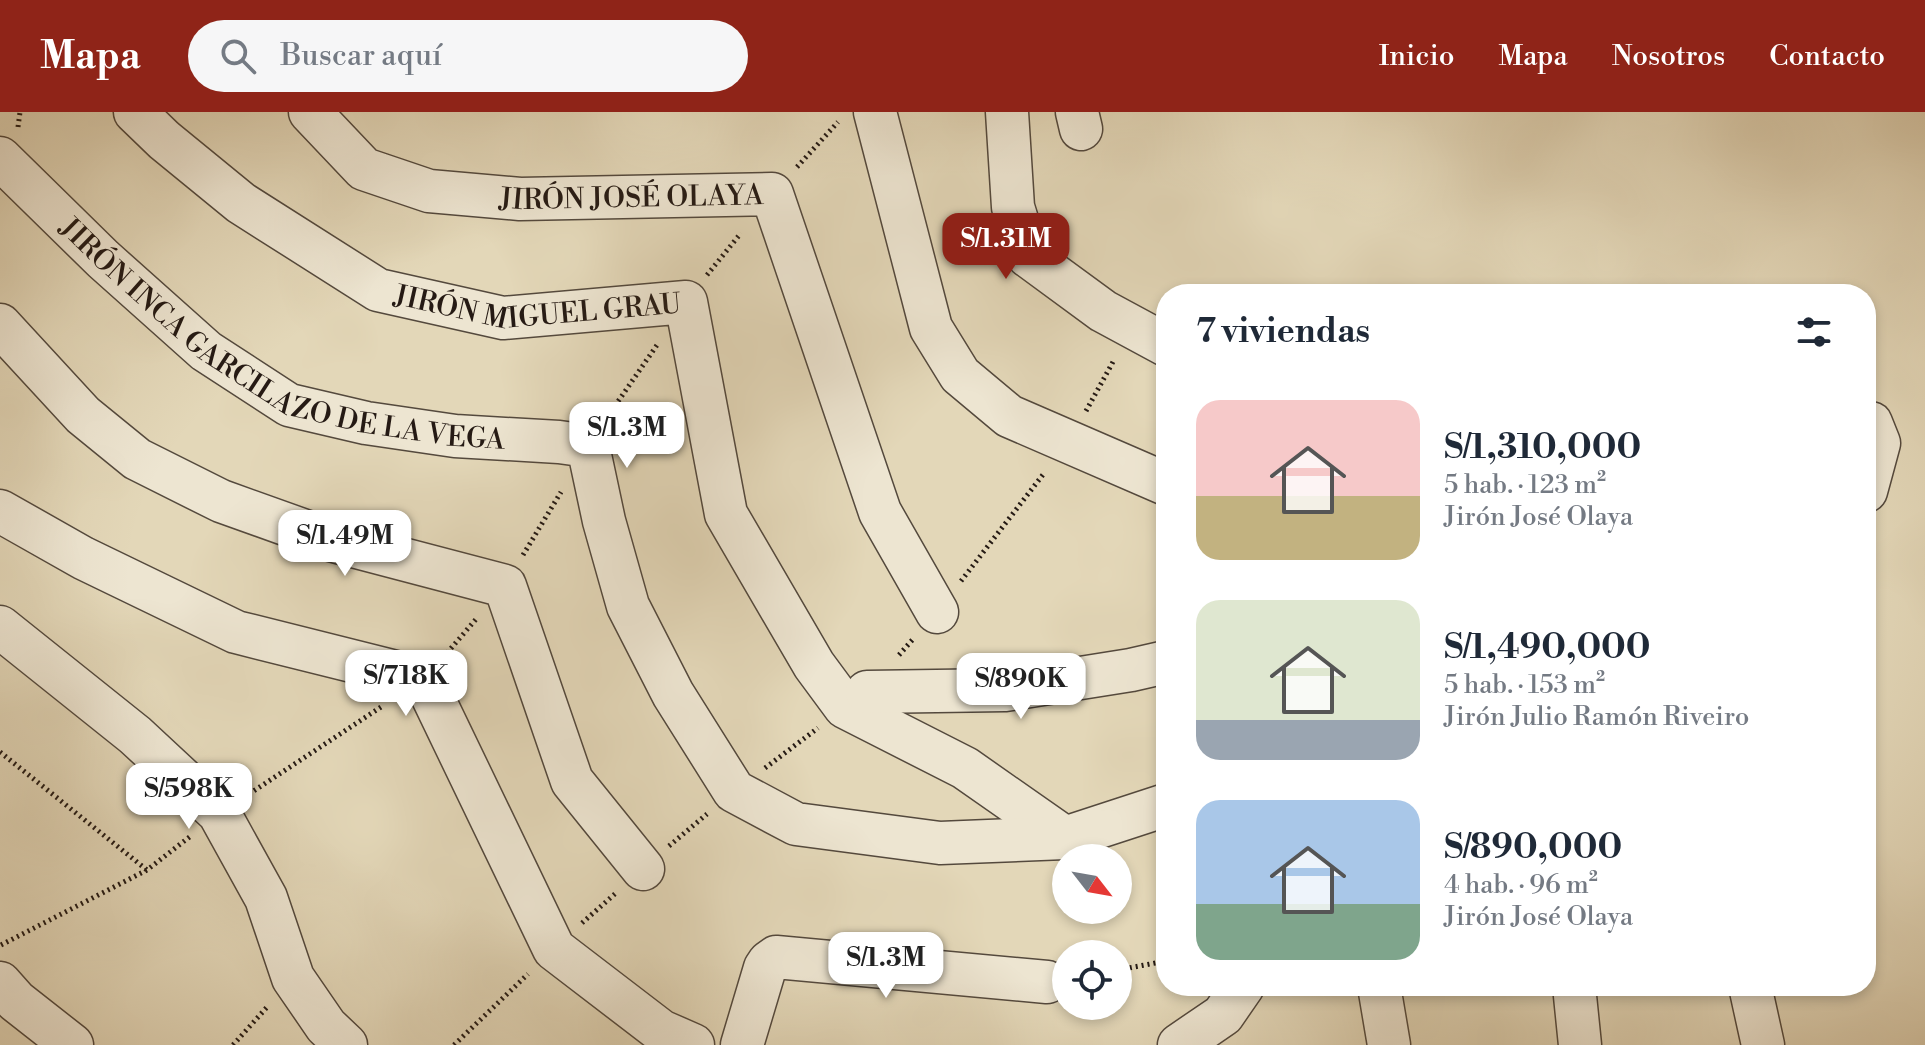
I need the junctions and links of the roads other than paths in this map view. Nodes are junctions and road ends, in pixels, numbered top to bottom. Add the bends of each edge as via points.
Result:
1 (135, 112) edge
2 (310, 112) edge
3 (875, 112) edge
4 (1007, 112) edge
5 (0, 158) edge
6 (0, 325) edge
7 (1156, 340) edge
8 (1156, 480) edge
9 (0, 511) edge
10 (937, 612) dead end
11 (0, 627) edge
12 (1156, 664) edge
13 (867, 692) dead end
14 (1156, 808) edge
15 (1065, 838) junction
16 (643, 869) dead end
17 (1047, 982) dead end
18 (0, 983) edge
19 (1381, 996) edge
20 (1575, 996) edge
21 (1752, 996) edge
22 (1231, 1015) edge
23 (72, 1045) edge
24 (346, 1045) edge
25 (693, 1045) edge
26 (742, 1045) edge
27 (1179, 1045) edge
28 (1389, 1045) edge
29 (1580, 1045) edge
30 (1763, 1045) edge

1 - 15 street, JIRÓN MIGUEL GRAU via 241,203 378,290 503,318 686,302 726,514 814,665 845,707 965,768
2 - 10 street, JIRÓN JOSÉ OLAYA via 364,169 429,191 520,199 772,194 880,512
3 - 8 street via 931,328 960,375 1009,416
4 - 7 street via 1013,207 1028,256 1103,311
5 - 15 street, JIRÓN INCA GARCILAZO DE LA VEGA via 206,351 289,405 440,434 588,446 628,606 673,694 734,791 796,824 940,843
6 - 16 street via 83,415 137,459 221,501 330,540 505,586 572,781
9 - 25 street via 236,632 424,679 554,949 661,1031
11 - 24 street via 135,735 219,813 266,898 293,978
12 - 13 street via 1005,690
14 - 15 street, JIRÓN INCA GARCILAZO DE LA VEGA
17 - 26 street via 776,957 765,968
18 - 23 street
19 - 28 street
20 - 29 street
21 - 30 street
22 - 27 street

